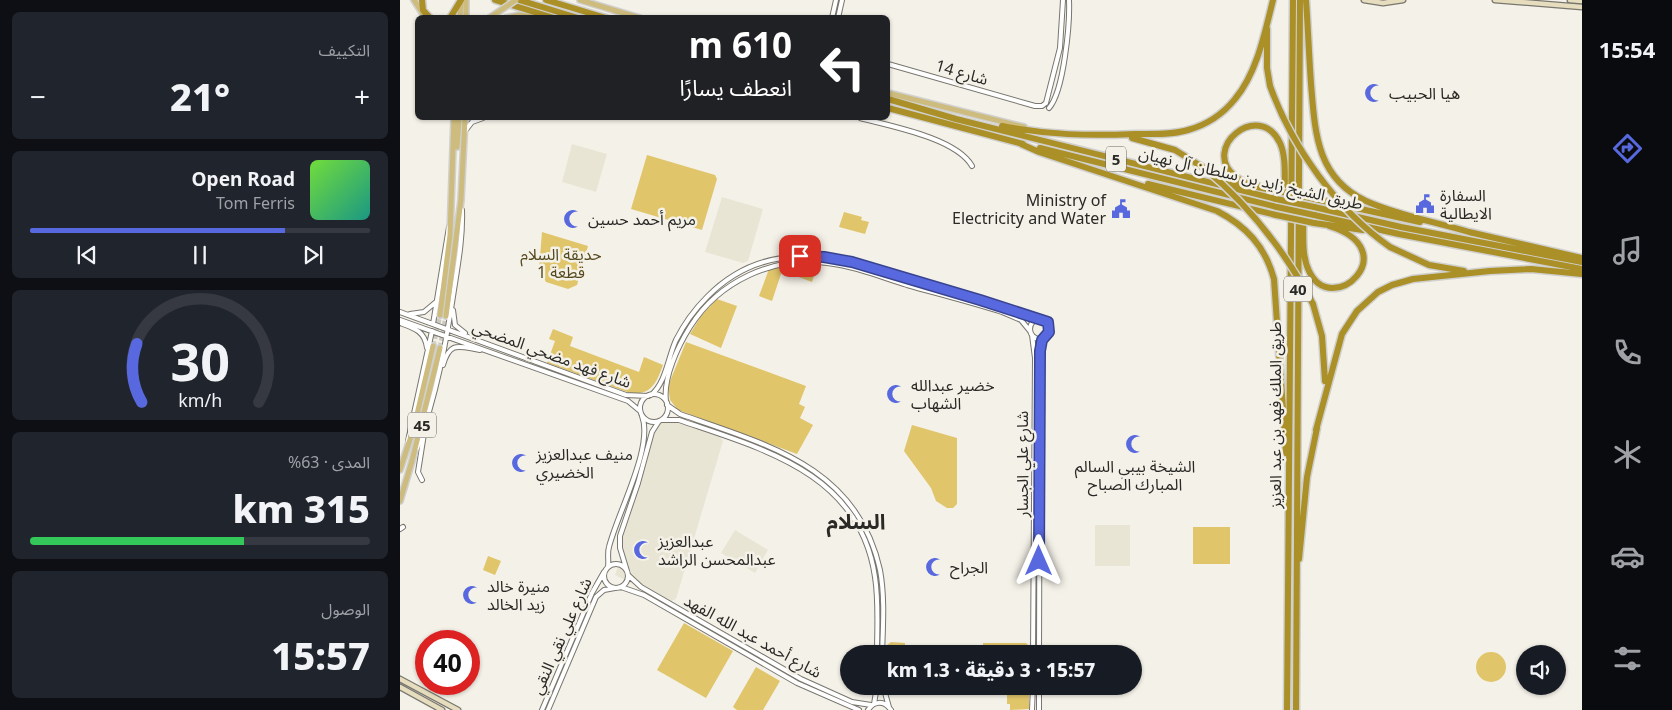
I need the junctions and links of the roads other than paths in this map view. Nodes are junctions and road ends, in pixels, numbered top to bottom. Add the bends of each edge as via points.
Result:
1 (414, 0) edge
2 (422, 0) edge
3 (461, 0) edge
4 (466, 0) edge
5 (517, 0) edge
6 (546, 0) edge
7 (580, 0) edge
8 (592, 0) edge
9 (836, 0) edge
10 (842, 0) edge
11 (1064, 0) edge
12 (1069, 0) edge
13 (1273, 0) edge
14 (1293, 0) edge
15 (1300, 0) edge
16 (1306, 0) edge
17 (1364, 0) edge
18 (1403, 0) edge
19 (1494, 0) edge
20 (1570, 0) edge
21 (498, 1) edge
22 (1582, 1) edge
23 (1582, 7) edge
24 (1271, 8) junction
25 (424, 15) edge
26 (427, 15) edge
27 (453, 15) edge
28 (460, 15) edge
29 (466, 15) edge
30 (493, 15) edge
31 (544, 15) edge
32 (568, 15) edge
33 (596, 15) edge
34 (630, 15) edge
35 (632, 15) edge
36 (833, 15) edge
37 (839, 15) edge
38 (890, 65) edge
39 (1052, 83) junction
40 (1058, 84) junction
41 (890, 94) edge
42 (890, 100) edge
43 (1046, 103) junction
44 (1030, 105) junction
45 (1049, 108) junction
46 (890, 110) edge
47 (956, 119) junction
48 (454, 120) edge
49 (458, 120) edge
50 (465, 120) edge
51 (478, 120) edge
52 (866, 120) edge
53 (465, 133) junction
54 (1053, 135) junction
55 (1107, 135) junction
56 (1021, 144) junction
57 (972, 166) dead end
58 (454, 170) junction
59 (1169, 173) junction
60 (1113, 176) junction
61 (1299, 185) junction
62 (1261, 187) junction
63 (461, 200) junction
64 (450, 225) junction
65 (1329, 226) junction
66 (1472, 233) junction
67 (1398, 234) junction
68 (1290, 239) junction
69 (800, 256) junction
70 (1582, 256) edge
71 (1582, 262) edge
72 (781, 264) junction
73 (755, 266) junction
74 (1582, 270) edge
75 (1490, 271) junction
76 (1582, 274) edge
77 (920, 283) junction
78 (926, 284) junction
79 (730, 286) junction
80 (921, 289) junction
81 (453, 298) junction
82 (437, 300) junction
83 (1015, 311) junction
84 (402, 313) edge
85 (1012, 316) junction
86 (1037, 319) junction
87 (400, 321) edge
88 (433, 324) junction
89 (448, 328) junction
90 (432, 331) junction
91 (1031, 333) junction
92 (446, 336) junction
93 (1044, 338) junction
94 (434, 346) tunnel mouth
95 (440, 348) tunnel mouth
96 (499, 348) junction
97 (486, 350) junction
98 (427, 353) junction
99 (664, 372) junction
100 (440, 374) junction
101 (670, 374) junction
102 (1035, 375) junction
103 (1040, 375) junction
104 (620, 393) junction
105 (649, 395) junction
106 (617, 398) junction
107 (667, 403) junction
108 (640, 411) junction
109 (642, 416) junction
110 (660, 421) junction
111 (425, 428) junction
112 (1316, 430) junction
113 (642, 445) junction
114 (408, 447) junction
115 (648, 447) junction
116 (786, 453) junction
117 (785, 459) junction
118 (412, 461) junction
119 (813, 469) junction
120 (400, 470) edge
121 (418, 472) junction
122 (1040, 474) junction
123 (1289, 474) junction
124 (424, 475) dead end
125 (1034, 476) junction
126 (1040, 479) junction
127 (422, 480) dead end
128 (400, 501) edge
129 (608, 566) junction
130 (604, 572) junction
131 (880, 572) junction
132 (628, 573) junction
133 (875, 575) junction
134 (881, 577) junction
135 (1296, 577) junction
136 (621, 587) junction
137 (615, 588) junction
138 (1033, 603) junction
139 (1039, 603) junction
140 (1033, 616) junction
141 (1039, 616) junction
142 (730, 638) junction
143 (725, 642) junction
144 (729, 644) junction
145 (877, 645) edge
146 (882, 645) edge
147 (1033, 645) edge
148 (1039, 645) edge
149 (400, 679) edge
150 (400, 686) edge
151 (875, 695) edge
152 (886, 695) edge
153 (1033, 695) edge
154 (1038, 695) edge
155 (873, 705) junction
156 (890, 709) edge
157 (442, 710) edge
158 (458, 710) edge
159 (542, 710) edge
160 (548, 710) edge
161 (859, 710) edge
162 (868, 710) edge
163 (1032, 710) edge
164 (1039, 710) edge
165 (1287, 710) edge
166 (1296, 710) edge

1 - 25 main road
2 - 26 highway
3 - 27 highway
3 - 28 main road
4 - 29 main road
5 - 30 main road, bridge
5 - 32 highway
6 - 33 highway
7 - 34 main road
8 - 35 main road
9 - 36 street
10 - 37 street
11 - 39 street via 1061,39
12 - 40 street via 1067,40
13 - 24 highway
14 - 68 highway, طريق الملك فهد بن عبد العزيز / 40
15 - 61 highway, طريق الملك فهد بن عبد العزيز / 40
16 - 66 highway via 1316,133 1322,154 1333,174 1365,200
17 - 18 main road via 1383,3
19 - 23 main road
20 - 22 main road
21 - 31 highway
24 - 55 highway via 1246,82 1220,114 1199,126 1179,132
24 - 75 highway, bridge via 1266,46 1270,86 1285,124 1328,186 1369,230 1390,247 1429,265 1453,270
38 - 44 street, شارع 14
39 - 40 street via 1054,86
39 - 43 street
40 - 45 street
41 - 54 main road
42 - 47 highway, طريق الشيخ زايد بن سلطان آل نهيان / 5
43 - 44 street, شارع 14 via 1040,107
43 - 45 street
44 - 45 street, شارع 14 via 1043,110
46 - 56 highway, طريق الشيخ زايد بن سلطان آل نهيان / 5
47 - 54 highway
47 - 59 highway, طريق الشيخ زايد بن سلطان آل نهيان / 5
48 - 58 main road
49 - 58 main road
50 - 53 main road
51 - 53 street via 472,122
52 - 57 street via 940,143 963,155
53 - 63 main road
54 - 55 highway
55 - 112 highway, bridge via 1159,143 1204,168 1234,194 1289,262 1321,328 1326,361
56 - 60 highway
56 - 67 highway, طريق الشيخ زايد بن سلطان آل نهيان / 5, bridge
58 - 64 main road
59 - 62 highway
59 - 71 highway, طريق الشيخ زايد بن سلطان آل نهيان / 5, bridge via 1401,227
60 - 65 highway, bridge
60 - 123 highway via 1217,211 1245,229 1261,247 1271,268 1276,292
61 - 65 highway via 1309,271 1322,285 1344,286 1361,271 1361,248 1353,236
61 - 135 highway, طريق الملك فهد بن عبد العزيز / 40
62 - 66 highway, bridge
62 - 68 highway via 1238,179 1225,159 1229,139 1247,126 1267,129 1281,146
63 - 64 main road via 443,316
63 - 81 street via 462,231
64 - 82 street
65 - 67 highway
66 - 70 highway
67 - 74 highway, طريق الشيخ زايد بن سلطان آل نهيان / 5
68 - 123 highway, طريق الملك فهد بن عبد العزيز / 40
69 - 72 street via 798,260
69 - 73 street
69 - 77 street via 838,259
72 - 79 street via 758,271
72 - 80 street via 828,263
73 - 79 street via 731,281
73 - 99 street via 725,282 698,307 681,332
75 - 76 highway via 1531,269
75 - 112 highway via 1412,279 1392,285 1370,298 1351,318 1339,342
77 - 78 street
77 - 80 street
78 - 80 street
78 - 83 street
79 - 101 street via 711,301 692,324
80 - 85 street
81 - 89 street
81 - 96 street via 453,319 457,327
82 - 84 street via 424,312
82 - 88 street
83 - 85 street
83 - 86 street
84 - 88 street, شارع فهد مضحي المضحي
85 - 91 street via 1024,322
86 - 91 street via 1030,325
86 - 93 street via 1043,319 1049,325 1049,332
87 - 90 street, شارع فهد مضحي المضحي
87 - 98 street via 423,334
88 - 89 street, شارع فهد مضحي المضحي
88 - 90 street
89 - 92 street
89 - 96 street, شارع فهد مضحي المضحي
90 - 92 street, شارع فهد مضحي المضحي
90 - 98 street
91 - 93 street via 1036,338
91 - 102 street, شارع علي الجسار
92 - 97 street, شارع فهد مضحي المضحي
92 - 100 street
93 - 103 street, شارع علي الجسار via 1040,348
94 - 114 main road, 45
95 - 118 main road, 45
96 - 104 street, شارع فهد مضحي المضحي
97 - 100 street via 462,346 452,349 446,354
97 - 106 street, شارع فهد مضحي المضحي
98 - 114 street via 410,424
99 - 101 street
99 - 105 street via 658,387
100 - 111 street
101 - 107 street via 665,390
102 - 103 street
102 - 125 street, شارع علي الجسار
103 - 122 street, شارع علي الجسار
104 - 105 street, شارع فهد مضحي المضحي via 633,397
104 - 106 street
105 - 107 street via 658,395
105 - 108 street via 641,404
106 - 108 street, شارع فهد مضحي المضحي
107 - 110 street via 668,412
107 - 116 street via 677,413
108 - 109 street
109 - 110 street via 650,422
109 - 113 street, شارع علي نقي النقي via 645,427
110 - 115 street via 652,430
110 - 117 street via 679,420
111 - 118 street
111 - 121 street
112 - 135 highway via 1307,477
113 - 115 street
113 - 129 street, شارع علي نقي النقي via 630,490 609,546
114 - 120 main road, 45
115 - 132 street via 620,536 620,548
116 - 117 street
116 - 119 street
117 - 119 street via 791,457
117 - 133 street via 818,480 847,511 865,543
118 - 128 main road, 45
119 - 131 street via 839,492 858,518
121 - 124 street
121 - 127 street
122 - 125 street
122 - 126 street, شارع علي الجسار
123 - 165 highway, طريق الملك فهد بن عبد العزيز / 40
125 - 126 street
125 - 138 street, شارع علي الجسار
126 - 139 street, شارع علي الجسار
129 - 130 street
129 - 132 street via 619,564
130 - 137 street via 606,583
130 - 159 street, شارع علي نقي النقي
131 - 133 street
131 - 134 street
132 - 136 street
132 - 142 street, شارع أحمد عبد الله الفهد via 641,587
133 - 134 street
133 - 145 street
134 - 146 street
135 - 166 highway, طريق الملك فهد بن عبد العزيز / 40
136 - 137 street
136 - 143 street, شارع أحمد عبد الله الفهد via 644,595
137 - 160 street, شارع علي نقي النقي via 604,590 596,597
138 - 139 street
138 - 140 street, شارع علي الجسار
139 - 141 street, شارع علي الجسار
140 - 141 street
140 - 147 street, شارع علي الجسار
141 - 148 street, شارع علي الجسار
142 - 143 street
142 - 144 street
142 - 155 street, شارع أحمد عبد الله الفهد via 831,694 857,704
143 - 144 street, شارع أحمد عبد الله الفهد
144 - 161 street, شارع أحمد عبد الله الفهد via 805,687
149 - 158 main road
150 - 157 main road
151 - 155 street
152 - 156 street
153 - 163 street
154 - 164 street
155 - 156 street, شارع أحمد عبد الله الفهد via 883,703
155 - 162 street

